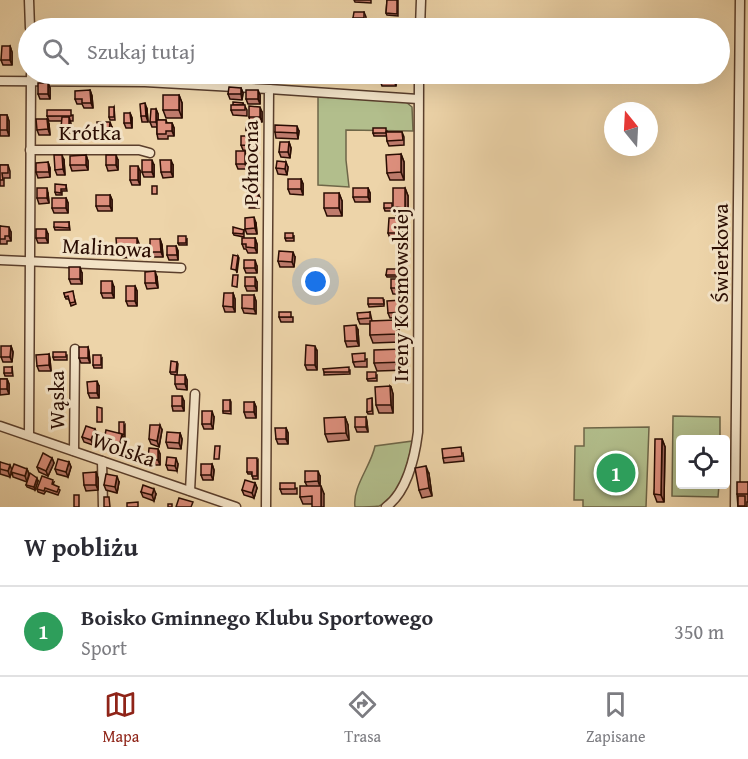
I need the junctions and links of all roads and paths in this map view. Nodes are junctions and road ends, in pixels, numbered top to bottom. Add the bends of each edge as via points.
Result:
1 (29, 0) edge
2 (421, 0) edge
3 (740, 0) edge
4 (30, 18) edge
5 (420, 18) edge
6 (18, 79) edge
7 (0, 81) edge
8 (31, 84) edge
9 (196, 84) edge
10 (419, 84) edge
11 (268, 89) junction
12 (418, 99) junction
13 (30, 150) junction
14 (150, 153) dead end
15 (0, 260) edge
16 (31, 261) junction
17 (182, 268) dead end
18 (75, 349) dead end
19 (195, 394) dead end
20 (0, 426) edge
21 (29, 435) junction
22 (74, 451) junction
23 (102, 461) junction
24 (190, 491) junction
25 (103, 507) edge
26 (236, 507) edge
27 (266, 507) edge
28 (386, 507) edge
29 (735, 507) edge

1 - 4 street
2 - 5 street
3 - 29 street, Świerkowa
6 - 7 street, Północna
8 - 13 street
9 - 11 street, Północna
10 - 12 street, Ireny Kosmowskiej
11 - 12 street
11 - 27 street, Północna
12 - 28 street, Ireny Kosmowskiej via 418,432 403,485
13 - 14 street, Krótka
13 - 16 street
15 - 16 street, Malinowa
16 - 17 street, Malinowa
16 - 21 street
18 - 22 street, Wąska
19 - 24 street
20 - 21 street, Wolska
21 - 22 street, Wolska
22 - 23 street, Wolska
23 - 24 street, Wolska
23 - 25 street
24 - 26 street, Wolska

